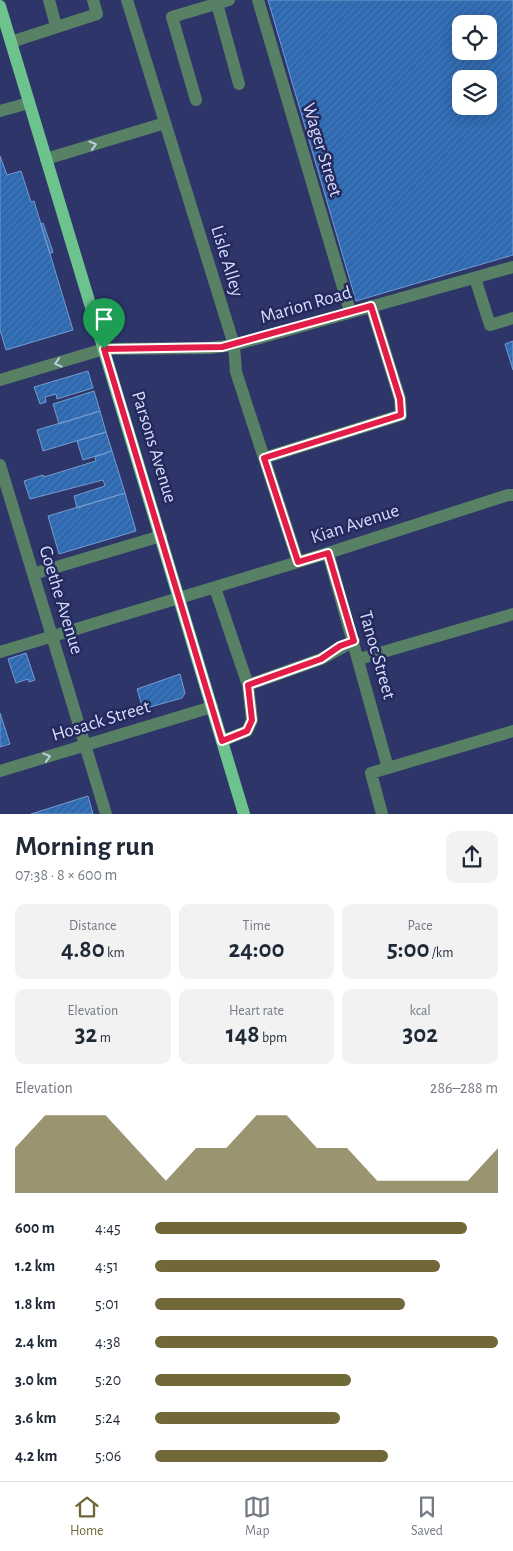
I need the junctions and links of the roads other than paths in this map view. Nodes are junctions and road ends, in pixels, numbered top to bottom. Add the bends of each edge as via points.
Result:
1 (49, 0) edge
2 (93, 0) edge
3 (127, 0) edge
4 (258, 0) edge
5 (221, 1) edge
6 (0, 6) edge
7 (56, 26) junction
8 (11, 42) junction
9 (239, 84) dead end
10 (196, 100) dead end
11 (29, 103) junction
12 (0, 111) edge
13 (165, 123) junction
14 (46, 159) junction
15 (513, 267) edge
16 (475, 278) junction
17 (371, 306) junction
18 (350, 311) junction
19 (513, 318) edge
20 (234, 345) junction
21 (104, 349) junction
22 (0, 380) edge
23 (264, 458) junction
24 (0, 465) edge
25 (513, 495) edge
26 (5, 502) edge
27 (161, 536) junction
28 (328, 553) junction
29 (298, 562) junction
30 (33, 574) junction
31 (214, 588) junction
32 (180, 599) junction
33 (513, 614) edge
34 (53, 636) junction
35 (354, 641) junction
36 (0, 652) edge
37 (359, 659) junction
38 (248, 685) junction
39 (212, 708) junction
40 (513, 731) edge
41 (222, 741) junction
42 (86, 745) junction
43 (388, 768) junction
44 (0, 770) edge
45 (106, 814) edge
46 (244, 814) edge
47 (382, 814) edge

1 - 7 street
2 - 7 street via 97,14
3 - 13 street, Lisle Alley
4 - 18 street, Wager Street
5 - 9 street
5 - 10 street via 172,16
6 - 8 main road, Parsons Avenue
7 - 8 street
8 - 11 main road, Parsons Avenue
11 - 12 street
11 - 14 main road, Parsons Avenue
14 -> 13 street
13 - 20 street, Lisle Alley
14 - 21 main road, Parsons Avenue
15 - 16 street, Marion Road
16 - 17 street, Marion Road
16 - 19 street via 490,325
17 - 18 street, Marion Road
17 - 23 street via 400,399 401,415
18 - 20 street, Marion Road
20 - 21 street, Marion Road
20 - 23 street, Lisle Alley via 236,372
21 -> 22 street, Marion Road
21 - 27 main road, Parsons Avenue
23 - 29 street, Lisle Alley
24 - 26 street, Goethe Avenue
25 - 28 street, Kian Avenue
26 - 30 street, Goethe Avenue
27 - 30 street
27 - 32 main road, Parsons Avenue
28 - 29 street, Kian Avenue
28 - 35 street, Tanoc Street
29 - 31 street, Kian Avenue
30 - 34 street, Goethe Avenue
31 - 32 street, Kian Avenue
31 - 38 street
32 - 34 street, Kian Avenue
32 - 39 main road, Parsons Avenue
33 - 37 street
34 - 36 street, Kian Avenue
34 - 42 street, Goethe Avenue
35 - 37 street, Tanoc Street
35 - 38 street via 321,659
37 - 43 street, Tanoc Street
38 - 41 street via 252,720 247,731
39 - 41 main road, Parsons Avenue
39 - 42 street, Hosack Street
40 - 43 street
41 - 46 main road, Parsons Avenue
44 -> 42 street, Hosack Street
42 - 45 street, Goethe Avenue
43 - 47 street via 371,773

